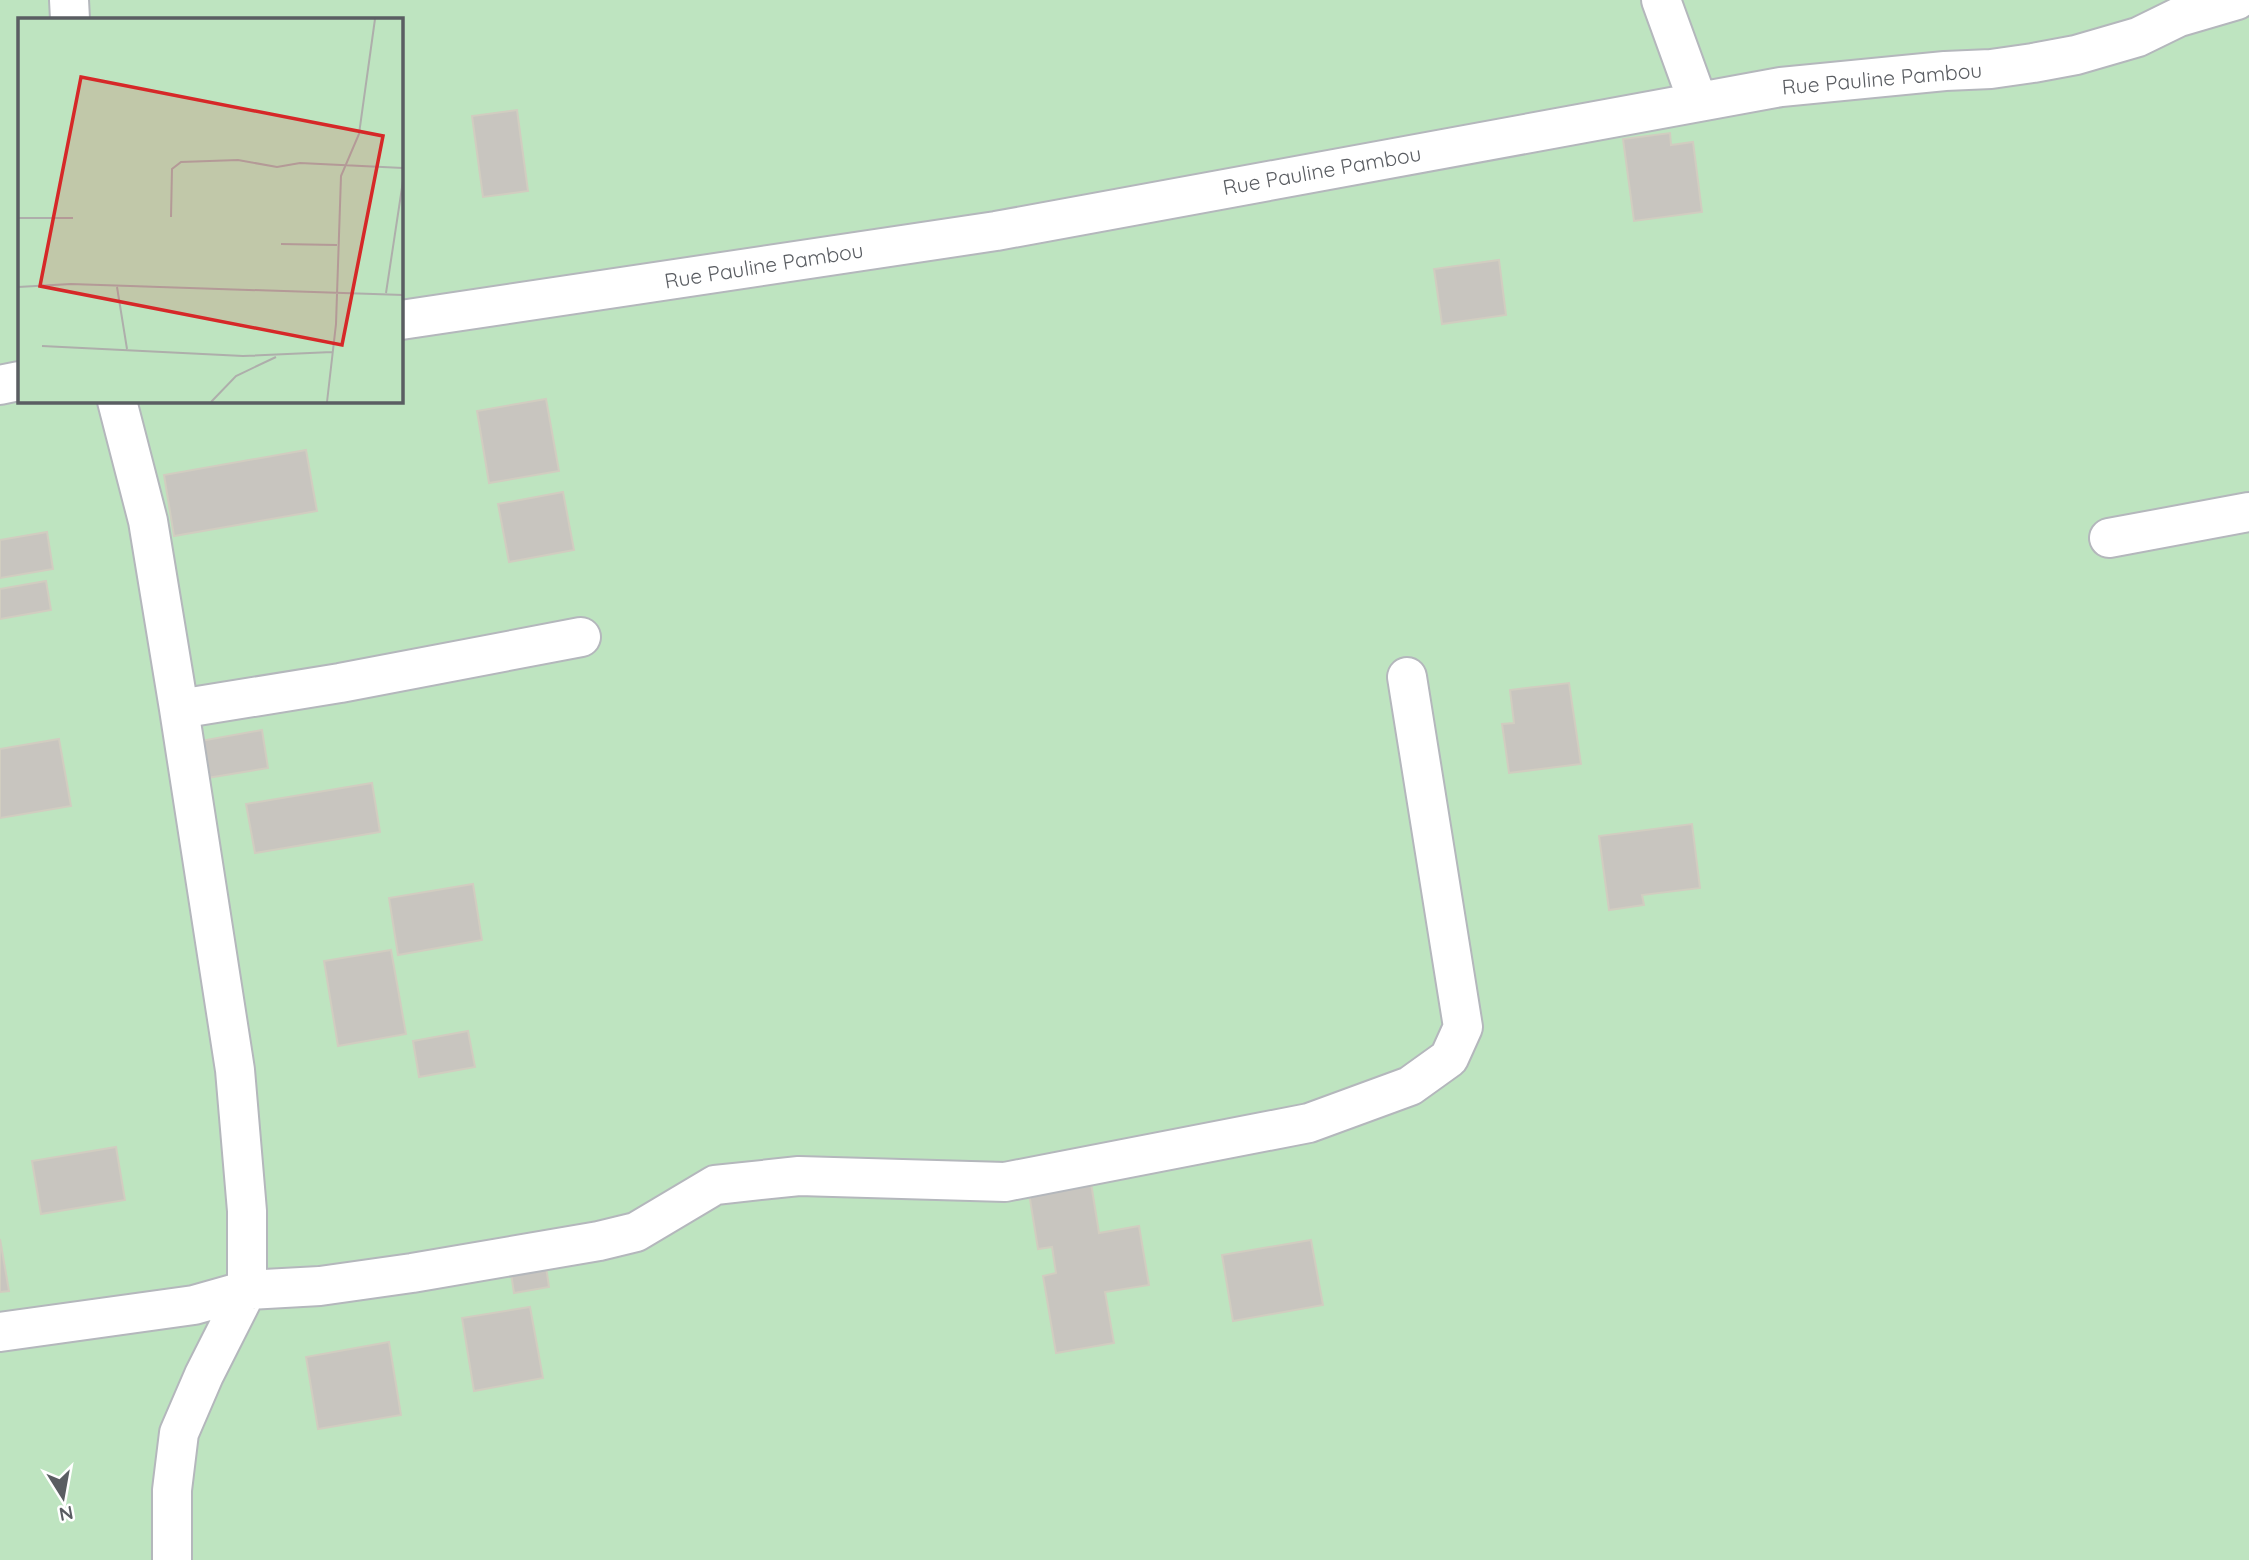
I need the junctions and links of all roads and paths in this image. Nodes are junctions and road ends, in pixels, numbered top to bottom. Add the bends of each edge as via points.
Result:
1 (69, 0) edge
2 (1661, 0) edge
3 (2237, 0) edge
4 (70, 18) edge
5 (1698, 102) junction
6 (402, 320) edge
7 (18, 381) edge
8 (0, 384) edge
9 (117, 402) edge
10 (2249, 512) edge
11 (2109, 538) dead end
12 (581, 637) dead end
13 (1407, 677) dead end
14 (179, 709) junction
15 (247, 1290) junction
16 (0, 1332) edge
17 (172, 1560) edge

1 - 4 street
2 - 5 street
3 - 5 street, Rue Pauline Pambou via 2076,55 1991,69 1781,87
5 - 6 street, Rue Pauline Pambou via 996,231
7 - 8 street
9 - 14 street via 148,521
10 - 11 street
12 - 14 street
13 - 15 street via 1463,1027 1449,1058 1410,1086 1309,1123 1005,1182 799,1176 715,1185 636,1232 599,1241 320,1286
14 - 15 street via 235,1070 247,1211
15 - 16 street via 194,1305
15 - 17 street via 179,1433 172,1490

